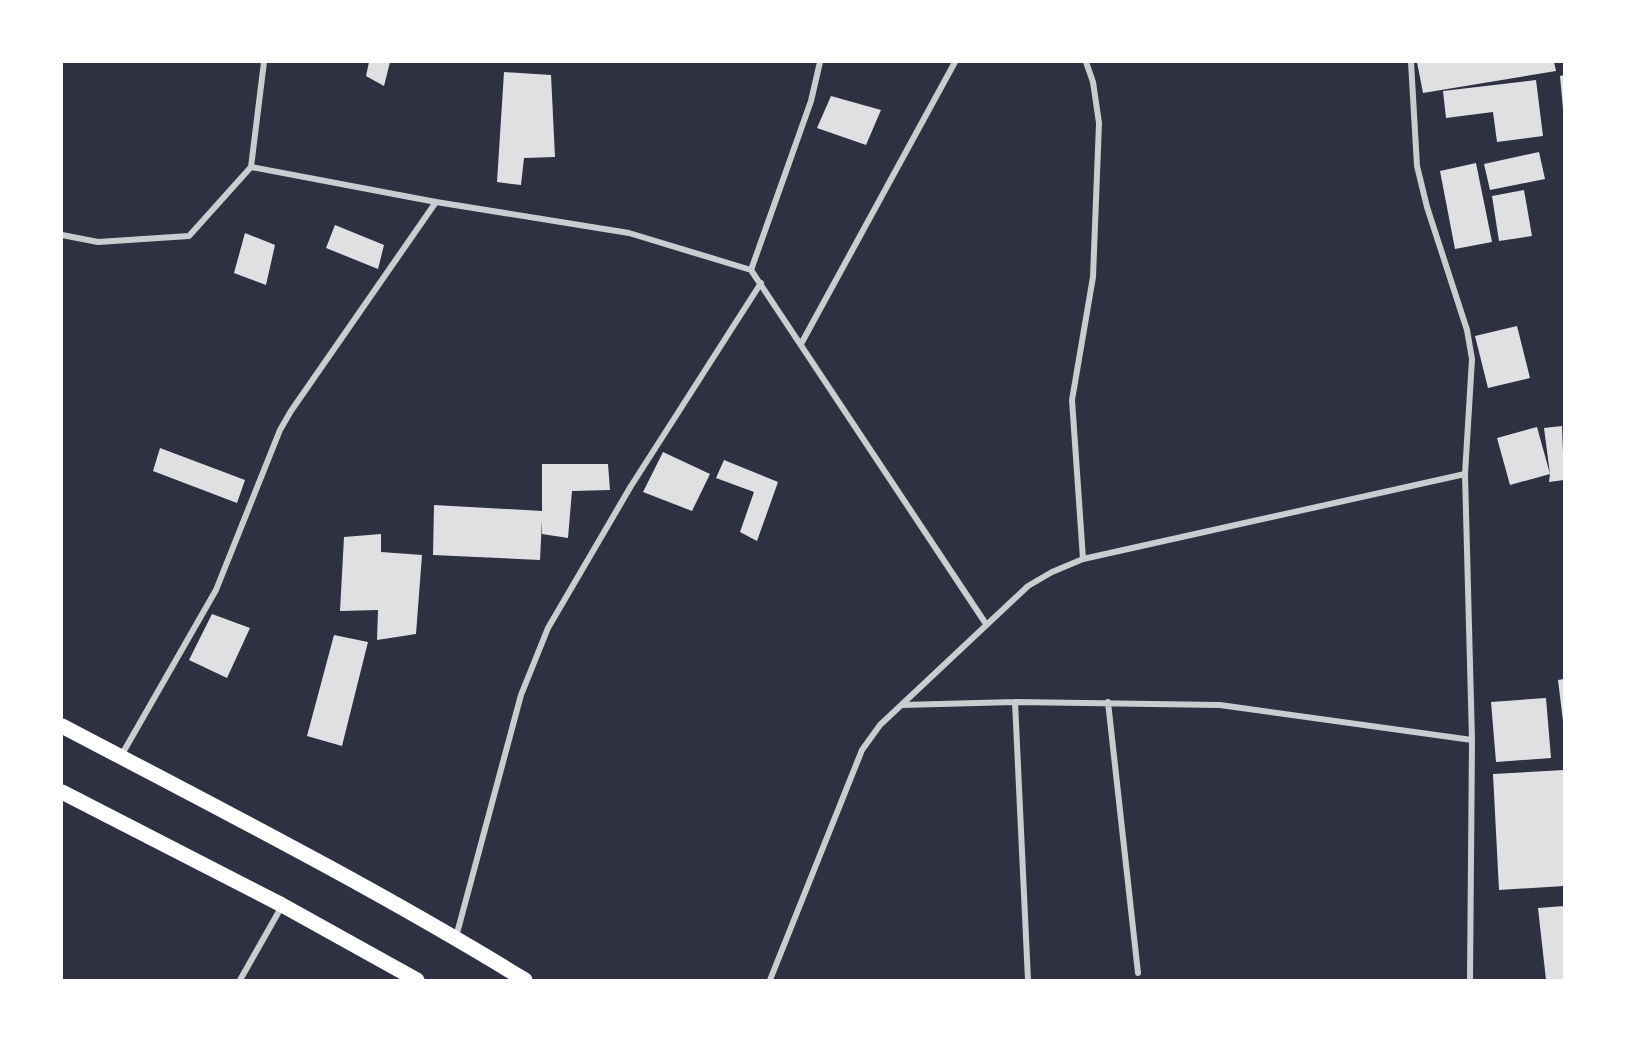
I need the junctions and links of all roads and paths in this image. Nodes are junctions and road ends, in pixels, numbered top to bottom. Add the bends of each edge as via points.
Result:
1 (264, 62) edge
2 (820, 62) edge
3 (955, 62) edge
4 (1086, 62) edge
5 (1411, 62) edge
6 (250, 167) junction
7 (436, 202) junction
8 (62, 235) edge
9 (751, 270) junction
10 (761, 283) junction
11 (801, 344) junction
12 (1465, 474) junction
13 (1083, 559) junction
14 (986, 624) junction
15 (1015, 702) junction
16 (1108, 702) junction
17 (901, 705) junction
18 (62, 726) edge
19 (1472, 740) junction
20 (120, 757) junction
21 (62, 792) edge
22 (282, 905) junction
23 (456, 938) junction
24 (1138, 973) dead end
25 (240, 981) edge
26 (417, 981) edge
27 (525, 981) edge
28 (770, 981) edge
29 (1028, 981) edge
30 (1470, 981) edge

1 - 6 street
2 - 9 street via 811,101
3 - 11 street
4 - 13 street via 1099,123 1093,277 1072,399
5 - 12 street via 1417,166 1467,330 1472,359
6 - 7 street
6 - 8 street via 189,236 98,242
7 - 9 street via 628,233
7 - 20 street via 285,420 216,591
9 - 10 street
10 - 11 street
10 - 23 street via 631,486 548,628 521,696
11 - 14 street
12 - 13 street
12 - 19 street
13 - 14 street via 1028,586
14 - 17 street
15 - 16 street
15 - 17 street
15 - 29 street
16 - 19 street via 1220,705
16 - 24 street
17 - 28 street via 862,750
18 - 20 main road
19 - 30 street
20 - 23 main road
21 - 22 main road
22 - 25 street
22 - 26 main road
23 - 27 main road

